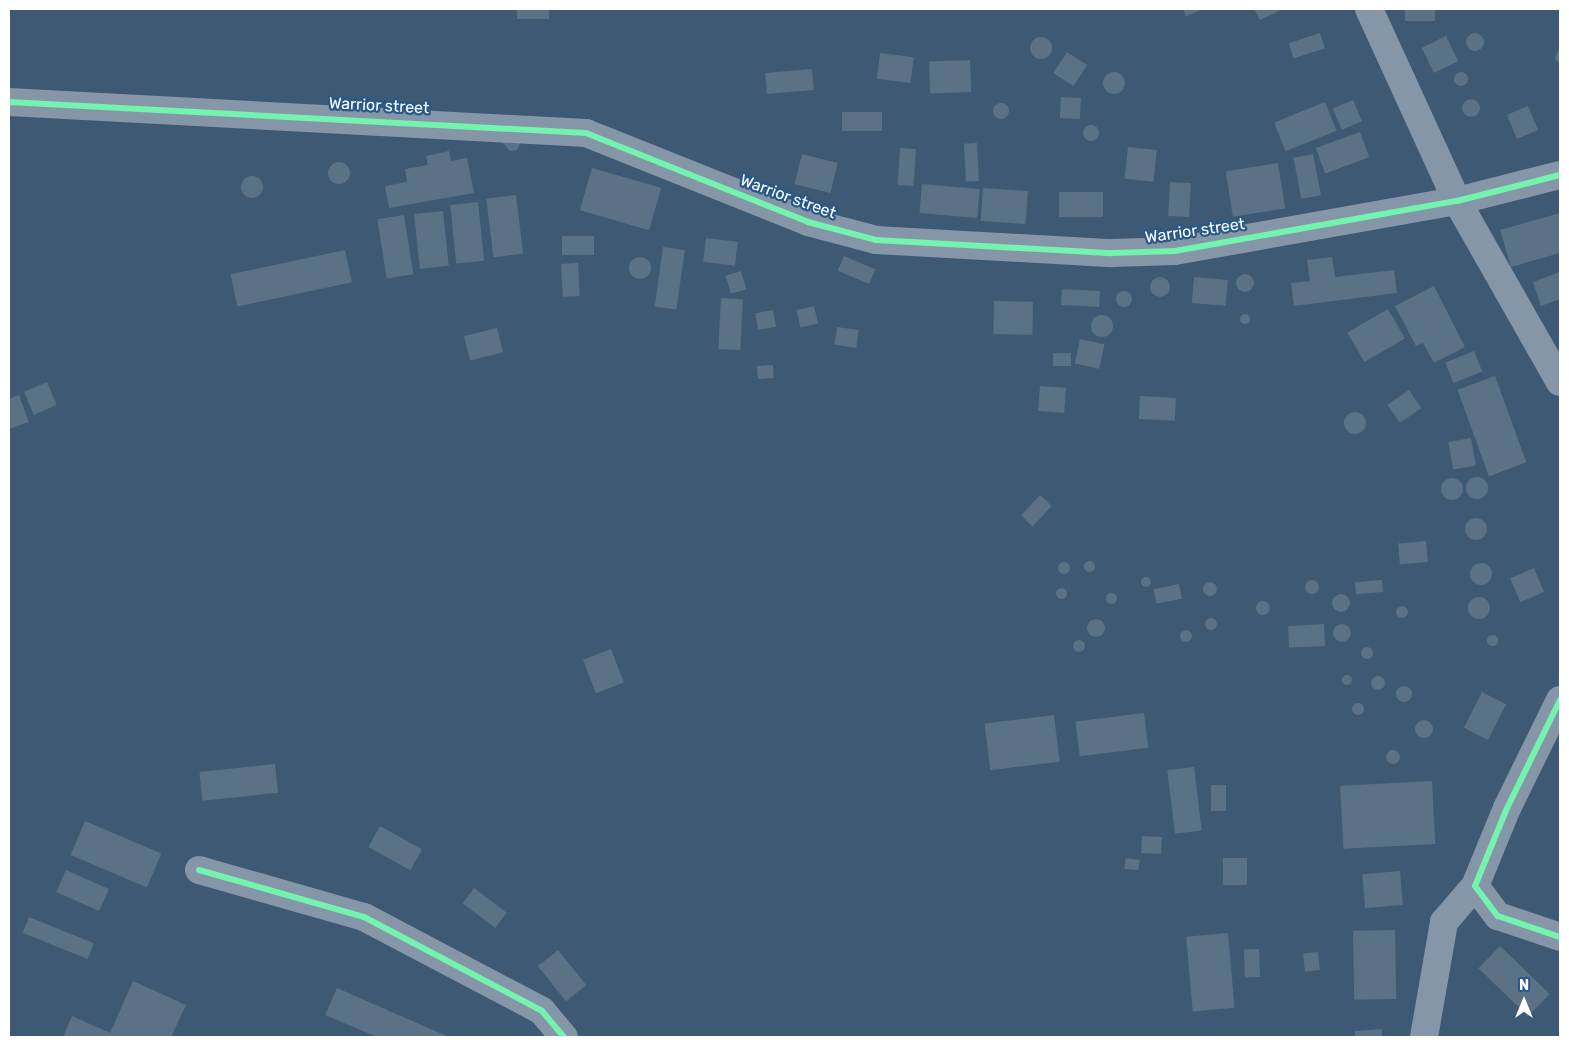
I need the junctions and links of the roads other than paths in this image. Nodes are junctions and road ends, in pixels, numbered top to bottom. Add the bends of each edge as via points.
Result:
1 (1369, 9) edge
2 (9, 102) edge
3 (1560, 175) edge
4 (1457, 201) junction
5 (1560, 382) edge
6 (1560, 700) edge
7 (198, 870) dead end
8 (1475, 886) junction
9 (1560, 937) edge
10 (564, 1037) edge
11 (1424, 1037) edge

1 - 4 street
2 - 4 street, Warrior street via 586,133 808,222 876,240 1112,253 1175,251
3 - 4 street, Warrior street
4 - 5 street
6 - 8 street
7 - 10 street via 364,917 542,1011
8 - 9 street via 1498,916
8 - 11 street via 1444,922

